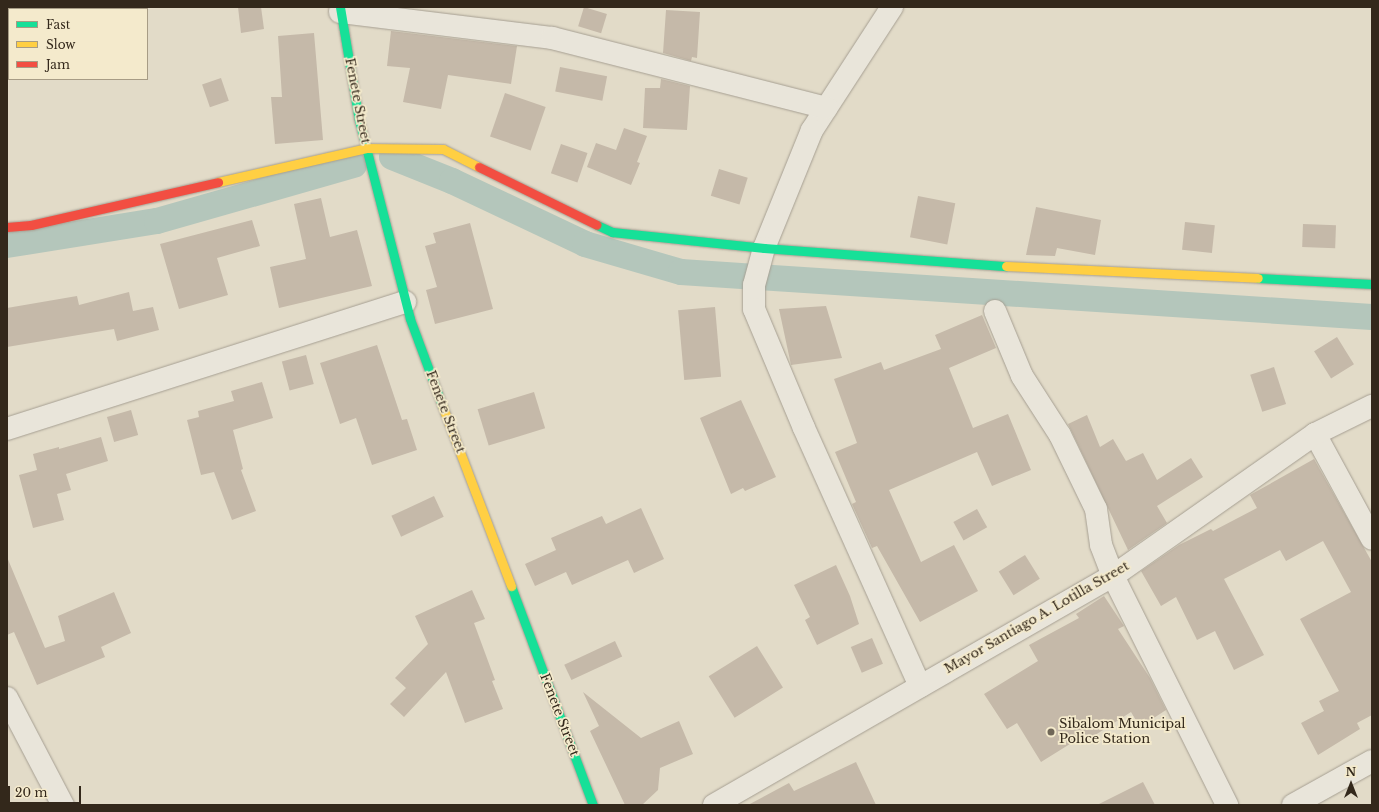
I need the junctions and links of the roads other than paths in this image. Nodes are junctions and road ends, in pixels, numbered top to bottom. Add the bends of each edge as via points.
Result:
1 (892, 7) edge
2 (340, 10) edge
3 (826, 108) junction
4 (366, 148) junction
5 (7, 227) edge
6 (762, 254) junction
7 (1372, 284) edge
8 (404, 302) junction
9 (994, 311) dead end
10 (1372, 406) edge
11 (7, 429) edge
12 (1315, 434) junction
13 (1372, 539) edge
14 (1113, 576) junction
15 (920, 686) junction
16 (7, 698) edge
17 (1372, 761) edge
18 (63, 805) edge
19 (593, 805) edge
20 (714, 805) edge
21 (1227, 805) edge
22 (1293, 805) edge

1 - 3 street
2 - 3 street via 552,38
2 - 4 street, Fenete Street
3 - 6 street via 812,130
4 - 5 street via 31,225
4 - 6 street via 443,149 612,232
4 - 8 street, Fenete Street
6 - 7 street
6 - 15 street via 754,285 754,309 804,428
8 - 11 street
8 - 19 street, Fenete Street
9 - 14 street via 1022,376 1060,435 1096,509 1101,545
10 - 12 street, Mayor Santiago A. Lotilla Street
12 - 13 street
12 - 14 street, Mayor Santiago A. Lotilla Street
14 - 15 street, Mayor Santiago A. Lotilla Street
14 - 21 street
15 - 20 street, Mayor Santiago A. Lotilla Street
16 - 18 street
17 - 22 street

